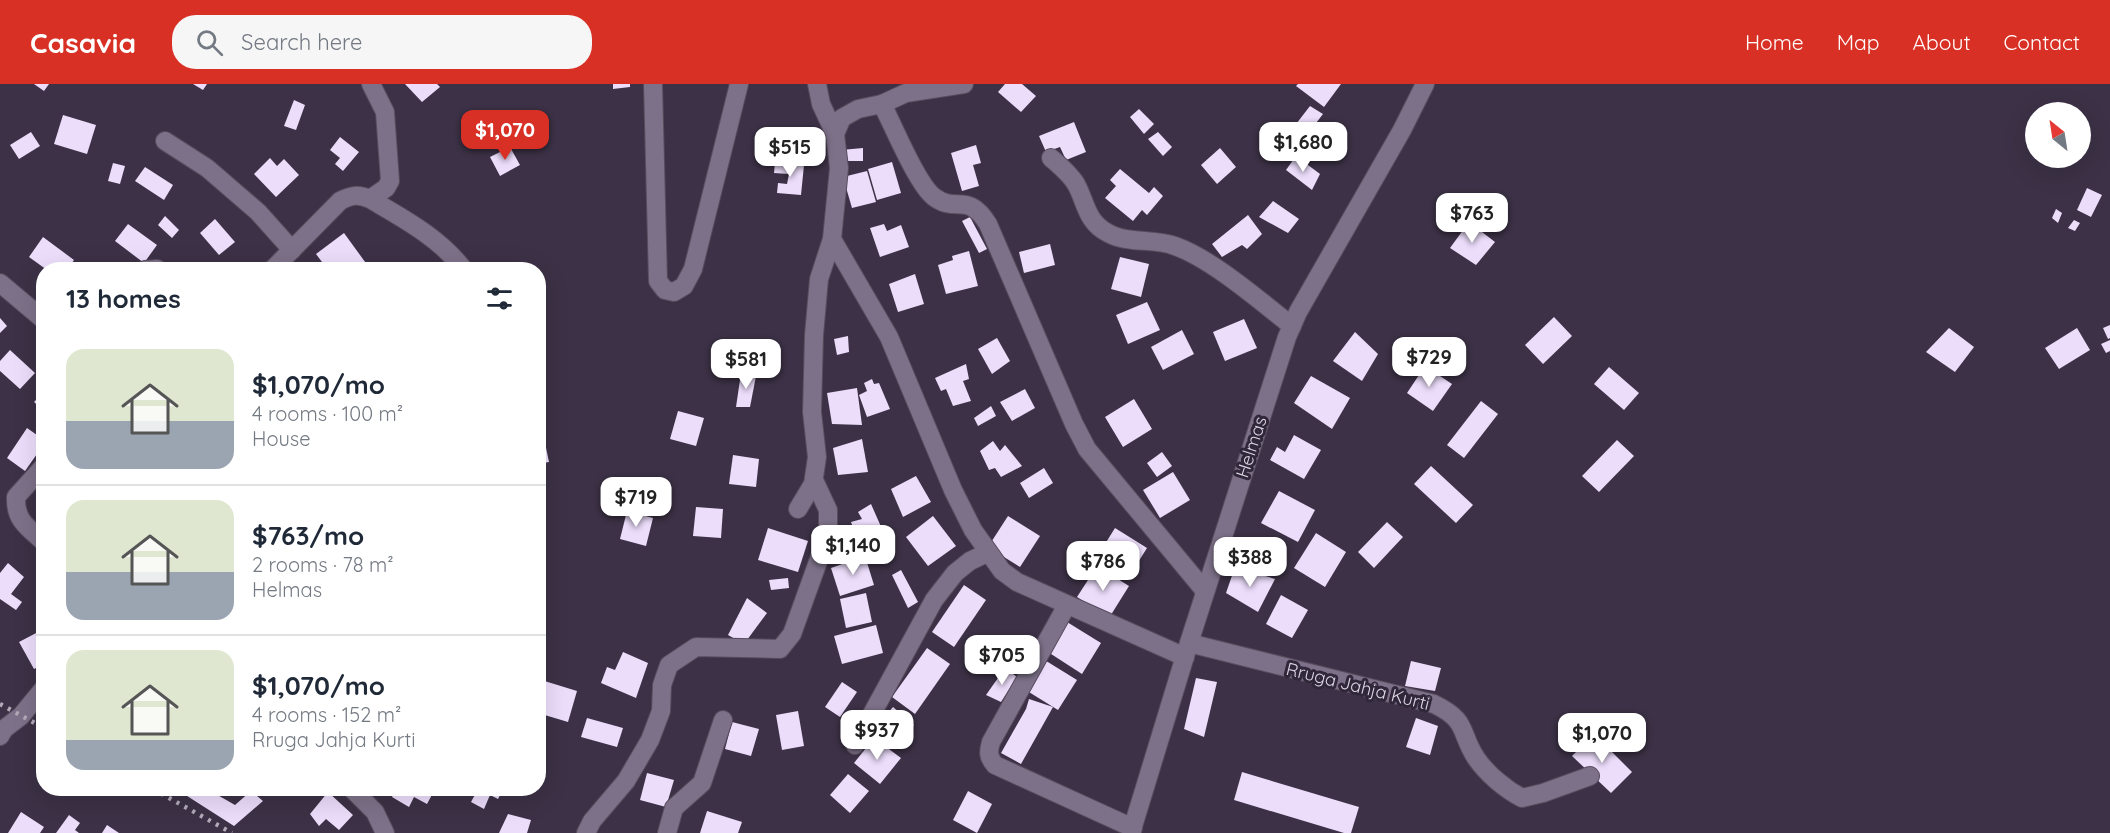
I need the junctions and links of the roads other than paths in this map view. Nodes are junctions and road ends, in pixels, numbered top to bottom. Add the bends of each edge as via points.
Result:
1 (371, 84) edge
2 (654, 84) edge
3 (739, 84) edge
4 (817, 84) edge
5 (964, 84) edge
6 (1425, 84) edge
7 (882, 104) junction
8 (835, 134) junction
9 (165, 141) dead end
10 (1051, 158) dead end
11 (370, 199) junction
12 (832, 239) junction
13 (292, 250) junction
14 (280, 262) edge
15 (458, 262) edge
16 (0, 283) edge
17 (36, 313) edge
18 (1292, 326) junction
19 (36, 475) edge
20 (814, 480) junction
21 (798, 509) dead end
22 (36, 534) edge
23 (987, 553) junction
24 (1205, 591) junction
25 (1067, 605) junction
26 (1187, 650) junction
27 (36, 698) edge
28 (723, 720) dead end
29 (0, 736) edge
30 (855, 745) dead end
31 (1590, 776) dead end
32 (359, 796) edge
33 (1132, 830) edge
34 (385, 833) edge
35 (586, 833) edge
36 (668, 833) edge

1 - 11 street via 385,112 390,181
2 - 3 street via 658,281 665,290 674,292 684,286 693,269
4 - 8 street via 821,104
5 - 7 street via 906,93
6 - 18 street, Helmas
7 - 8 street via 858,109 842,118
7 - 24 street via 922,185 945,203 971,205 985,219 1087,449
8 - 12 street via 839,168
9 - 13 street via 207,168 241,197
10 - 18 street via 1068,173 1095,223 1108,233 1172,245 1192,253
11 - 13 street via 360,195 340,201
11 - 15 street via 431,237
12 - 20 street via 819,279 814,335
12 - 23 street via 889,337 953,490
13 - 14 street
16 - 17 street
18 - 24 street, Helmas
19 - 22 street via 16,497 15,509
20 - 21 street
20 - 35 street via 828,510 828,534 792,634 780,649 696,647 669,665 661,711 650,740 626,781
23 - 25 street via 1017,582
23 - 30 street via 955,573 934,600
24 - 26 street, Helmas
25 - 26 street
25 - 33 street via 991,742 990,760
26 - 31 street, Rruga Jahja Kurti via 1434,704 1461,724 1476,758 1506,790 1522,798
26 - 33 street, Helmas
27 - 29 street
28 - 36 street via 702,783 674,808
32 - 34 street via 375,812

